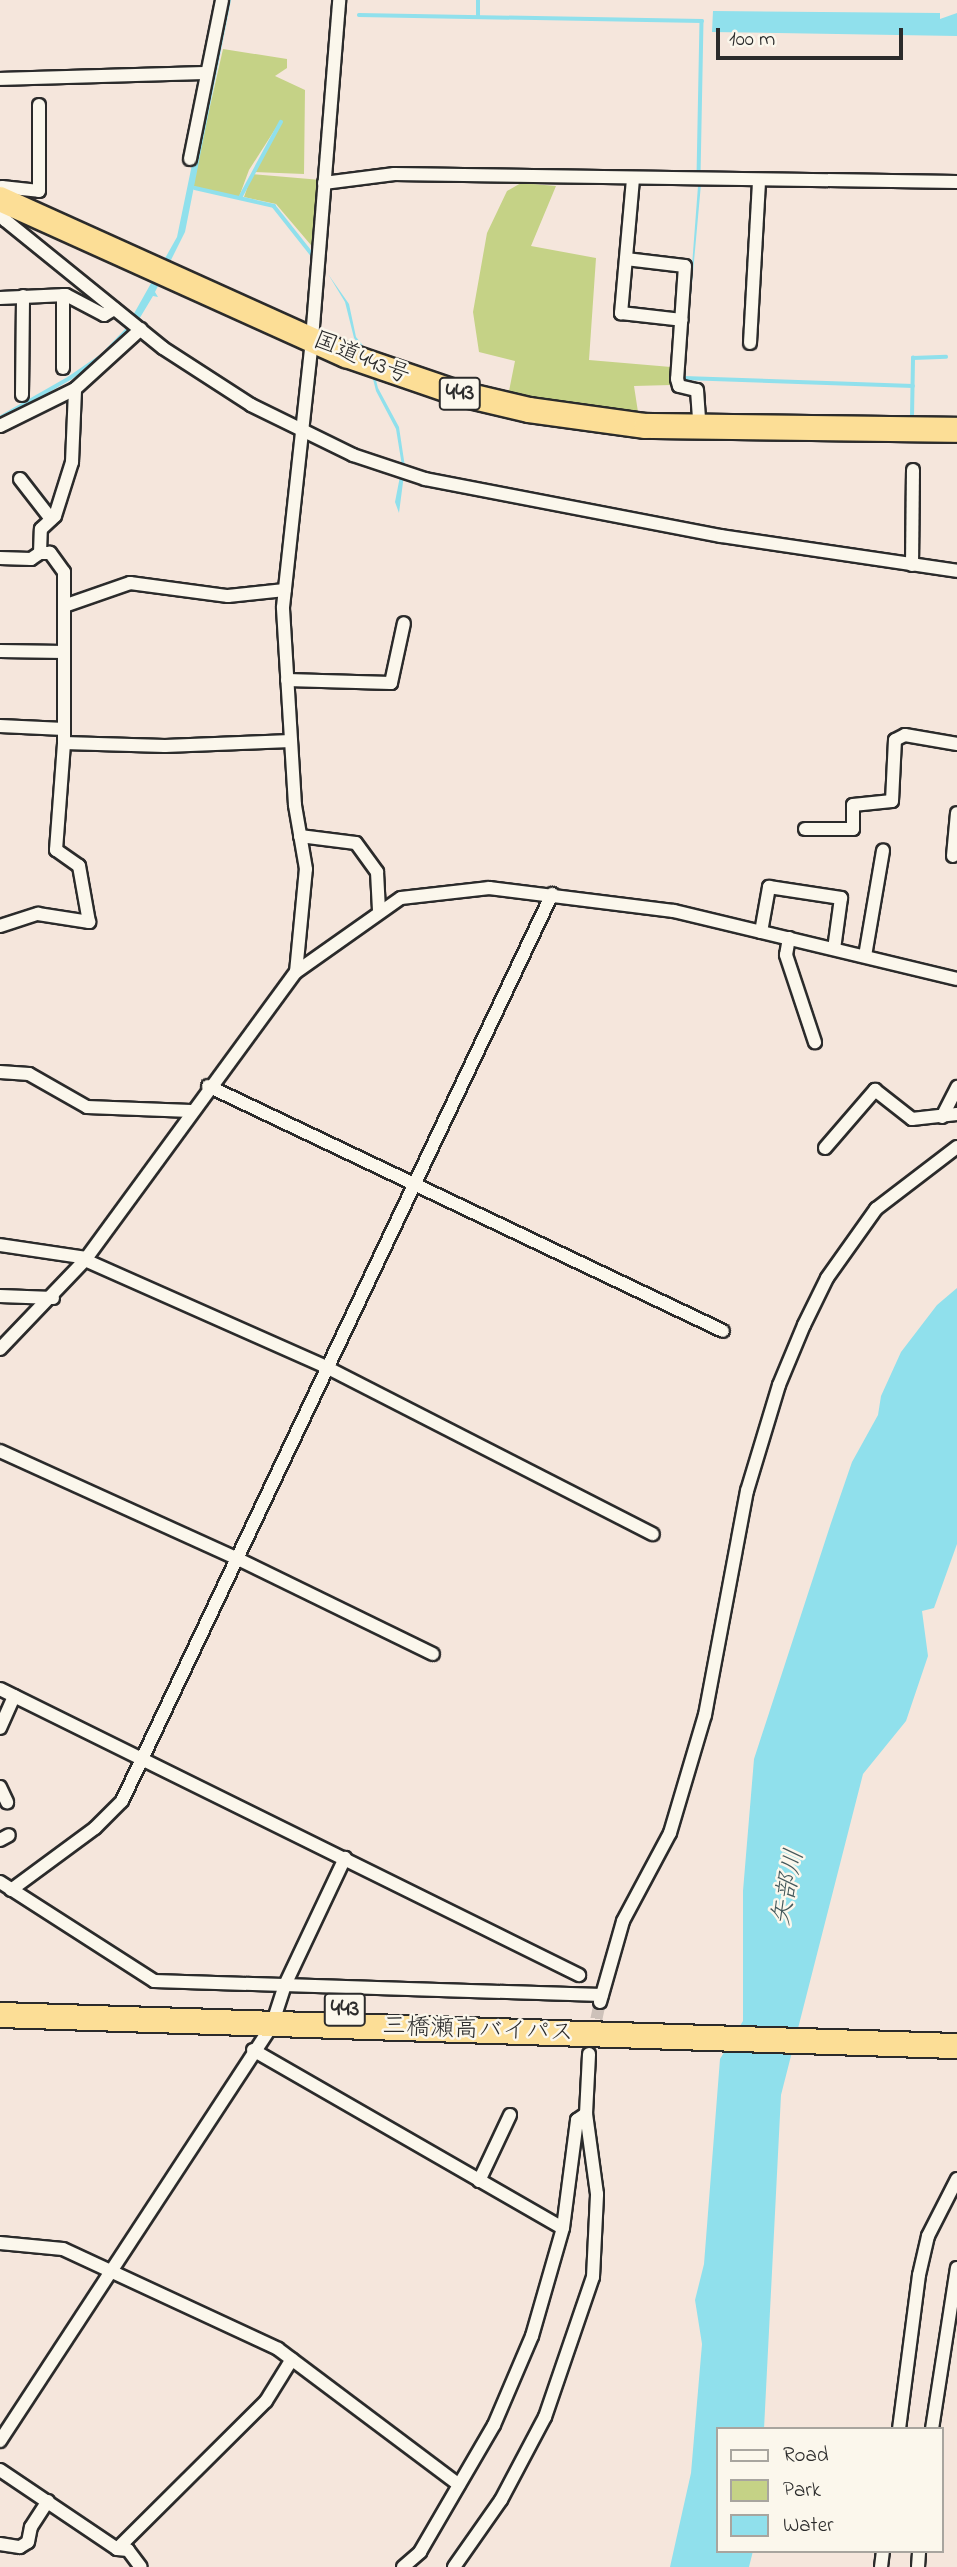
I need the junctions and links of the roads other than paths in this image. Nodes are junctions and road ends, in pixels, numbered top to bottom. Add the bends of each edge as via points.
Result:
1 (222, 0) edge
2 (340, 0) edge
3 (207, 73) junction
4 (0, 79) edge
5 (39, 106) dead end
6 (190, 159) dead end
7 (633, 179) junction
8 (759, 180) junction
9 (957, 182) edge
10 (324, 183) junction
11 (0, 199) edge
12 (626, 259) junction
13 (64, 295) junction
14 (23, 296) junction
15 (0, 298) edge
16 (114, 309) junction
17 (682, 320) junction
18 (141, 329) junction
19 (312, 340) junction
20 (750, 343) dead end
21 (63, 368) dead end
22 (75, 389) junction
23 (22, 395) dead end
24 (699, 419) dead end
25 (0, 426) edge
26 (302, 430) junction
27 (957, 430) edge
28 (913, 470) dead end
29 (20, 480) dead end
30 (51, 519) junction
31 (40, 553) junction
32 (0, 558) edge
33 (912, 565) junction
34 (957, 571) edge
35 (285, 590) junction
36 (64, 606) junction
37 (404, 624) dead end
38 (0, 651) edge
39 (64, 653) junction
40 (287, 680) junction
41 (0, 726) edge
42 (64, 736) junction
43 (291, 741) junction
44 (957, 744) edge
45 (957, 813) edge
46 (805, 829) dead end
47 (300, 836) junction
48 (883, 851) dead end
49 (953, 856) dead end
50 (552, 894) junction
51 (379, 910) junction
52 (0, 926) edge
53 (761, 932) junction
54 (789, 938) junction
55 (834, 949) junction
56 (865, 956) junction
57 (296, 972) junction
58 (957, 979) edge
59 (815, 1042) dead end
60 (0, 1072) edge
61 (208, 1086) junction
62 (957, 1087) edge
63 (191, 1111) junction
64 (957, 1114) edge
65 (942, 1116) junction
66 (957, 1147) edge
67 (825, 1148) dead end
68 (416, 1183) junction
69 (0, 1245) edge
70 (86, 1259) junction
71 (0, 1296) edge
72 (53, 1298) junction
73 (723, 1331) dead end
74 (0, 1349) edge
75 (326, 1367) junction
76 (0, 1451) edge
77 (653, 1534) dead end
78 (236, 1558) junction
79 (433, 1654) dead end
80 (0, 1689) edge
81 (14, 1696) junction
82 (0, 1728) edge
83 (142, 1757) junction
84 (0, 1787) edge
85 (7, 1802) dead end
86 (345, 1858) junction
87 (4, 1888) edge
88 (579, 1975) dead end
89 (0, 2003) edge
90 (278, 2007) junction
91 (0, 2015) edge
92 (639, 2028) junction
93 (957, 2030) edge
94 (957, 2046) edge
95 (253, 2050) junction
96 (589, 2054) tunnel mouth
97 (586, 2114) junction
98 (510, 2115) dead end
99 (957, 2179) edge
100 (479, 2181) junction
101 (562, 2228) junction
102 (0, 2243) edge
103 (957, 2268) edge
104 (112, 2269) junction
105 (292, 2359) junction
106 (899, 2427) edge
107 (932, 2427) edge
108 (0, 2441) edge
109 (0, 2470) edge
110 (459, 2485) junction
111 (48, 2501) junction
112 (0, 2544) edge
113 (117, 2549) junction
114 (141, 2567) edge
115 (404, 2567) edge
116 (454, 2567) edge

1 - 3 street
2 - 10 street
3 - 4 street
3 - 6 street
5 - 11 street via 39,191 2,187
7 - 8 street
7 - 10 street via 394,174 364,182
7 - 12 street
8 - 9 street
8 - 20 street
10 - 19 street
11 - 16 street via 5,220
11 - 19 highway, 国道443号 / 443
12 - 17 street via 685,267
12 - 17 street via 621,313
13 - 14 street
13 - 16 street via 104,315
13 - 21 street
14 - 15 street
14 - 23 street
16 - 18 street
17 - 24 street via 677,379 679,386 697,390
18 - 22 street
18 - 26 street via 211,381
19 - 26 street
19 - 27 highway, 国道443号 / 443 via 394,374 457,393 593,420 646,426
22 - 25 street
22 - 30 street via 72,462
26 - 33 street via 342,451 425,479 817,553
26 - 35 street
28 - 33 street
29 - 30 street
30 - 31 street via 41,529
31 - 32 street via 31,559
31 - 36 street via 50,553 64,572
33 - 34 street
35 - 36 street via 228,596 130,583
35 - 40 street
36 - 39 street
37 - 40 street via 391,683
38 - 39 street
39 - 42 street
40 - 43 street
41 - 42 street
42 - 43 street via 165,746
42 - 52 street via 56,850 79,866 89,922 38,914
43 - 47 street
44 - 46 street via 905,735 895,740 892,801 853,804 853,830
45 - 49 street
47 - 51 street via 356,843 377,872
47 - 57 street via 306,869
48 - 56 street
50 - 51 street via 465,888 401,898
50 - 53 street via 674,911
50 - 68 street
51 - 57 street
53 - 54 street
53 - 55 street via 769,887 841,898
54 - 55 street
54 - 59 street via 786,955
55 - 56 street
56 - 58 street
57 - 61 street
60 - 63 street via 29,1074 87,1107
61 - 63 street
61 - 68 street
62 - 65 street
63 - 70 street
64 - 65 street
65 - 67 street via 912,1119 875,1090
66 - 90 street via 876,1209 827,1278 804,1325 779,1385 747,1491 705,1715 670,1833 623,1921 601,1998
68 - 73 street
68 - 75 street
69 - 70 street
70 - 72 street
70 - 75 street
71 - 72 street
72 - 74 street
75 - 77 street
75 - 78 street
76 - 78 street
78 - 79 street
78 - 83 street
80 - 81 street
81 - 82 street
81 - 83 street
83 - 86 street
83 - 87 street via 111,1815
84 - 85 street
86 - 88 street
86 - 90 street
87 - 90 street via 154,1981
89 - 90 highway, 三橋瀬高バイパス / 443
90 - 91 highway, 三橋瀬高バイパス / 443
90 - 92 highway, 三橋瀬高バイパス / 443
90 - 95 street
92 - 93 highway, 三橋瀬高バイパス / 443
92 - 94 highway, 三橋瀬高バイパス / 443
95 - 100 street
95 - 104 street
96 - 97 street
97 - 101 street via 577,2120
97 - 116 street via 597,2194 593,2277 545,2417 501,2500
98 - 100 street
99 - 106 street via 928,2236 919,2274
100 - 101 street
101 - 110 street via 533,2336 494,2425
102 - 104 street via 64,2249
103 - 107 street
104 - 105 street
104 - 108 street
105 - 110 street
105 - 113 street via 266,2401
109 - 111 street
110 - 115 street via 420,2552
111 - 112 street via 31,2527 28,2542 20,2547
111 - 113 street
113 - 114 street via 128,2550

